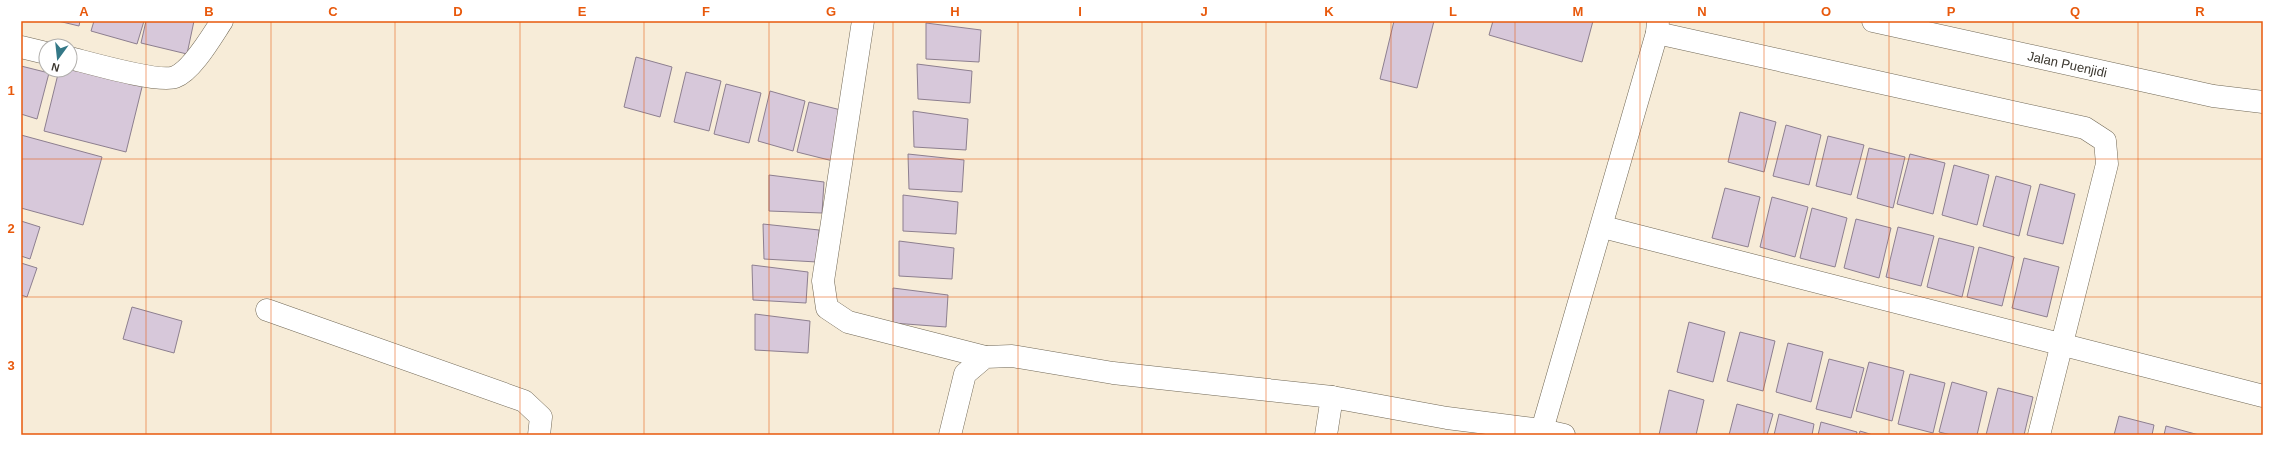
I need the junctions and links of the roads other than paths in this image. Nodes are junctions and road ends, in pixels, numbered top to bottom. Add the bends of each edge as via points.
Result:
1 (222, 21) edge
2 (864, 21) edge
3 (1873, 21) edge
4 (1658, 27) edge
5 (21, 48) edge
6 (38, 51) edge
7 (78, 60) edge
8 (2263, 102) edge
9 (1602, 226) junction
10 (267, 310) dead end
11 (2061, 345) junction
12 (985, 357) junction
13 (2263, 396) edge
14 (1332, 397) junction
15 (1541, 433) edge
16 (539, 435) edge
17 (950, 435) edge
18 (1326, 435) edge
19 (1564, 435) edge
20 (2039, 435) edge

1 - 7 street via 190,66 175,77 159,78
2 - 12 street via 823,281 827,308 848,322
3 - 8 street, Jalan Puenjidi via 2213,96
4 - 9 street
4 - 11 street via 2085,128 2105,141 2107,164
5 - 6 street
9 - 11 street
9 - 15 street
10 - 16 street via 524,401 541,417
11 - 13 street
11 - 20 street
12 - 14 street via 1012,356 1113,373
12 - 17 street via 965,374
14 - 15 street
14 - 18 street
15 - 19 street

